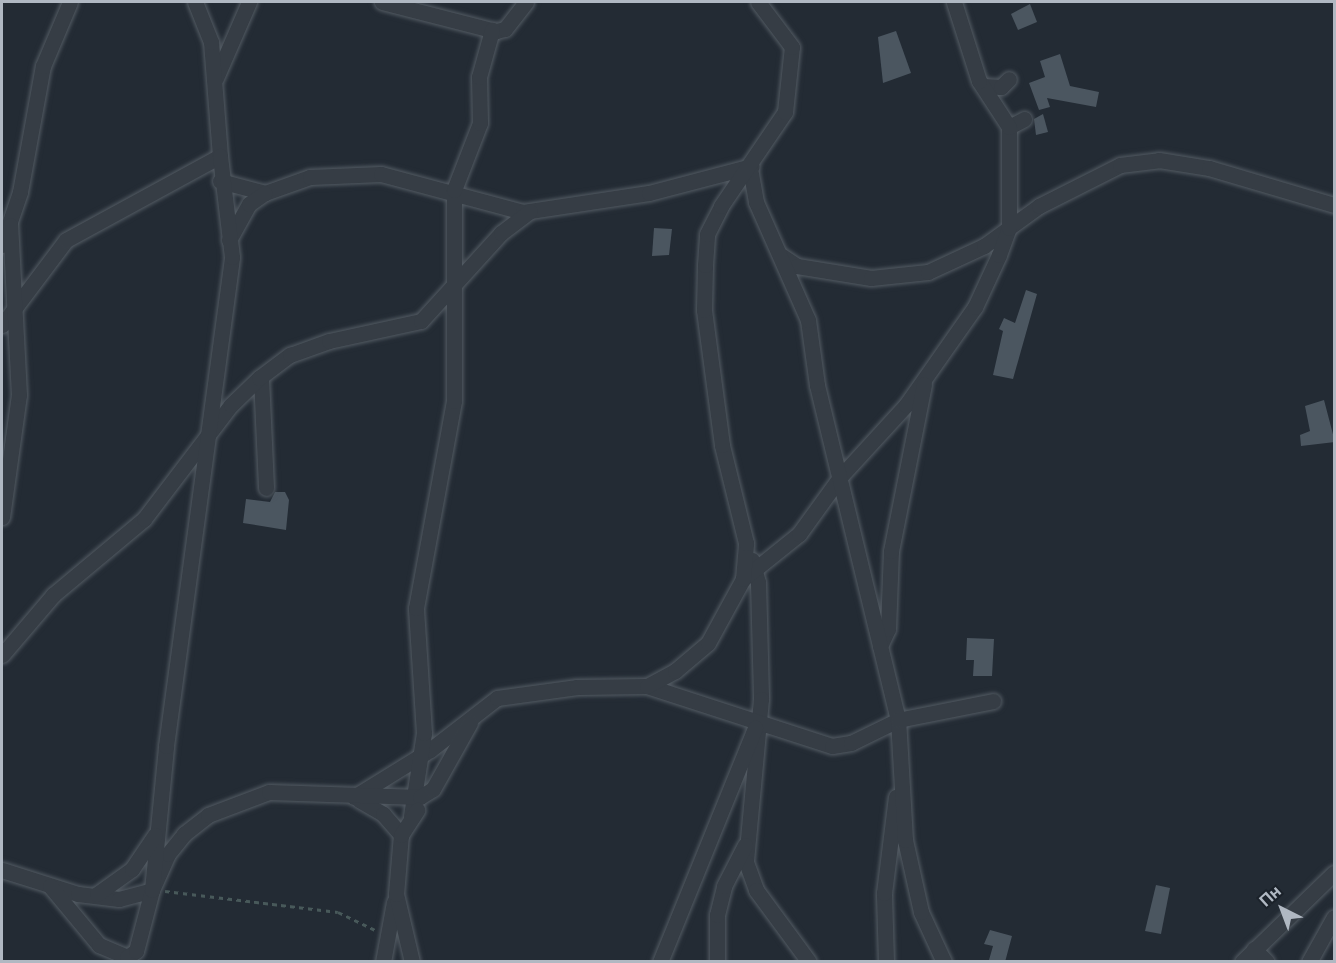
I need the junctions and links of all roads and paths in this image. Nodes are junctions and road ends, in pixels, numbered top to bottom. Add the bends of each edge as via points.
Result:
1 (70, 2) edge
2 (195, 2) edge
3 (249, 2) edge
4 (382, 2) edge
5 (526, 2) edge
6 (758, 2) edge
7 (954, 2) edge
8 (492, 30) junction
9 (216, 78) junction
10 (1009, 79) dead end
11 (983, 86) junction
12 (1024, 119) dead end
13 (1009, 128) junction
14 (220, 156) junction
15 (751, 167) junction
16 (220, 181) junction
17 (454, 190) junction
18 (265, 193) junction
19 (1331, 206) edge
20 (530, 211) junction
21 (10, 225) junction
22 (1009, 228) junction
23 (229, 240) junction
24 (2, 245) edge
25 (779, 254) junction
26 (453, 289) junction
27 (18, 306) junction
28 (2, 325) edge
29 (261, 377) junction
30 (925, 378) junction
31 (207, 435) junction
32 (841, 476) junction
33 (266, 488) dead end
34 (2, 517) edge
35 (748, 573) junction
36 (880, 646) junction
37 (2, 655) edge
38 (647, 686) junction
39 (993, 701) dead end
40 (473, 716) junction
41 (897, 720) junction
42 (757, 723) junction
43 (423, 754) junction
44 (899, 784) junction
45 (433, 789) junction
46 (354, 796) junction
47 (412, 800) junction
48 (411, 816) junction
49 (155, 835) junction
50 (401, 835) junction
51 (746, 843) junction
52 (2, 870) edge
53 (1332, 883) edge
54 (50, 886) junction
55 (153, 890) junction
56 (97, 894) junction
57 (396, 894) junction
58 (1335, 917) edge
59 (386, 935) junction
60 (1254, 949) junction
61 (382, 962) edge
62 (412, 962) edge
63 (660, 962) edge
64 (717, 962) edge
65 (809, 962) edge
66 (886, 962) edge
67 (944, 962) edge
68 (1242, 962) edge
69 (1267, 962) edge
70 (1309, 962) edge

1 - 21 street via 43,66
2 - 9 street
3 - 9 street
4 - 8 street
5 - 8 street via 505,29
6 - 15 street via 792,47 792,75 785,112
7 - 11 street
8 - 17 street via 479,77 480,123
9 - 14 street
10 - 11 street via 1001,87
11 - 13 street
12 - 13 street
13 - 22 street
14 - 16 street
14 - 27 street via 85,225 48,258
15 - 20 street via 649,193
15 - 25 street via 756,202
15 - 35 street via 707,234 704,310 722,445 746,543
16 - 18 street
16 - 23 street
17 - 18 street via 381,174 347,173 310,177
17 - 20 street
17 - 26 street
18 - 23 street via 249,204
19 - 22 street via 1209,168 1159,160 1120,165
20 - 26 street via 501,233
21 - 24 street
21 - 27 street
22 - 25 street via 928,272 899,279 815,270
22 - 30 street via 975,307
23 - 31 street via 230,277
25 - 32 street via 808,320 817,385
26 - 29 street via 422,321 329,341 290,355
26 - 43 street via 454,401 416,608
27 - 28 street
27 - 34 street via 19,395
29 - 31 street
29 - 33 street
30 - 32 street
30 - 36 street via 891,551 888,629
31 - 37 street via 144,519 53,595
31 - 49 street
32 - 35 street via 799,534
32 - 36 street
35 - 38 street via 708,643 675,671
35 - 42 street
36 - 41 street
38 - 40 street via 528,692 497,698
38 - 42 street
39 - 41 street
40 - 43 street
40 - 45 street
41 - 42 street via 851,743 832,746
41 - 44 street via 903,747
42 - 51 street
42 - 63 street
43 - 46 street
43 - 47 street
44 - 66 street via 887,855
44 - 67 street via 918,902
45 - 47 street
45 - 48 street
46 - 47 street
46 - 50 street via 383,814
46 - 55 street via 269,792 208,815 168,854
47 - 48 street
48 - 50 street
49 - 55 street
49 - 56 street via 132,869
50 - 57 street
51 - 64 street via 719,906
51 - 65 street via 756,890
52 - 54 street
53 - 60 street
54 - 55 street via 99,945 127,957 142,939
54 - 56 street
55 - 56 street via 119,899
55 - 59 path via 338,912
57 - 59 street
57 - 62 street
58 - 70 street
59 - 61 street
60 - 68 street
60 - 69 street

